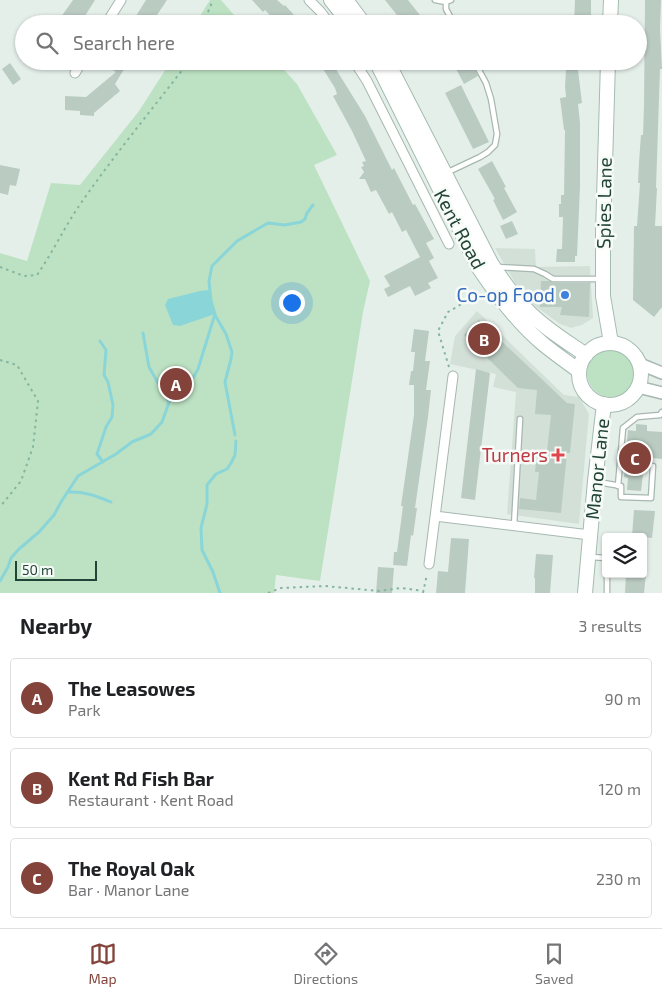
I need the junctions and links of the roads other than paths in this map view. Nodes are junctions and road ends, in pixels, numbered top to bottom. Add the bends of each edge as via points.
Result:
1 (121, 0) edge
2 (309, 0) edge
3 (336, 0) edge
4 (435, 0) edge
5 (610, 0) edge
6 (448, 1) edge
7 (320, 11) junction
8 (112, 15) edge
9 (323, 15) edge
10 (345, 15) edge
11 (354, 15) edge
12 (449, 15) edge
13 (610, 15) edge
14 (77, 70) edge
15 (359, 70) edge
16 (380, 70) edge
17 (393, 70) edge
18 (479, 70) edge
19 (608, 70) edge
20 (75, 73) dead end
21 (445, 174) junction
22 (449, 244) dead end
23 (494, 267) junction
24 (603, 279) junction
25 (611, 343) junction
26 (586, 355) junction
27 (640, 364) junction
28 (579, 371) junction
29 (662, 373) edge
30 (453, 376) road end
31 (638, 387) junction
32 (662, 393) edge
33 (604, 404) junction
34 (662, 412) edge
35 (520, 419) dead end
36 (653, 466) dead end
37 (595, 481) junction
38 (618, 486) junction
39 (435, 516) junction
40 (514, 526) junction
41 (590, 535) junction
42 (589, 557) junction
43 (602, 558) edge
44 (429, 564) road end
45 (608, 578) edge
46 (586, 593) edge
47 (607, 593) edge

1 - 8 street
2 - 7 street
3 - 7 street
3 - 10 main road
3 - 11 main road
4 - 6 lane
5 - 13 main road
6 - 12 lane via 446,9
7 - 9 street
14 - 20 street
15 - 22 street, Kent Road
16 - 28 main road, Kent Road via 475,260 496,293 541,342
17 - 21 main road, Kent Road
18 - 21 lane via 491,99 497,134 495,145 480,157
19 - 24 main road, Spies Lane
21 - 23 main road, Kent Road
23 - 24 lane via 534,268 552,279
23 - 26 main road, Kent Road via 527,311
24 - 25 main road, Spies Lane
25 - 26 main road via 600,345
25 - 27 main road via 629,350
26 - 28 main road
27 - 29 street
27 - 31 main road
28 - 33 main road via 585,392
30 - 39 street
31 - 32 street
31 - 33 main road via 624,402
33 - 37 main road, Manor Lane
34 - 38 lane via 660,415 638,417 623,428
35 - 40 lane
36 - 38 lane via 651,498 621,497 621,486
37 - 38 lane
37 - 41 main road, Manor Lane
39 - 40 street
39 - 44 street
40 - 41 street
41 - 42 main road, Manor Lane
42 - 43 lane
42 - 46 main road, Manor Lane
45 - 47 lane

